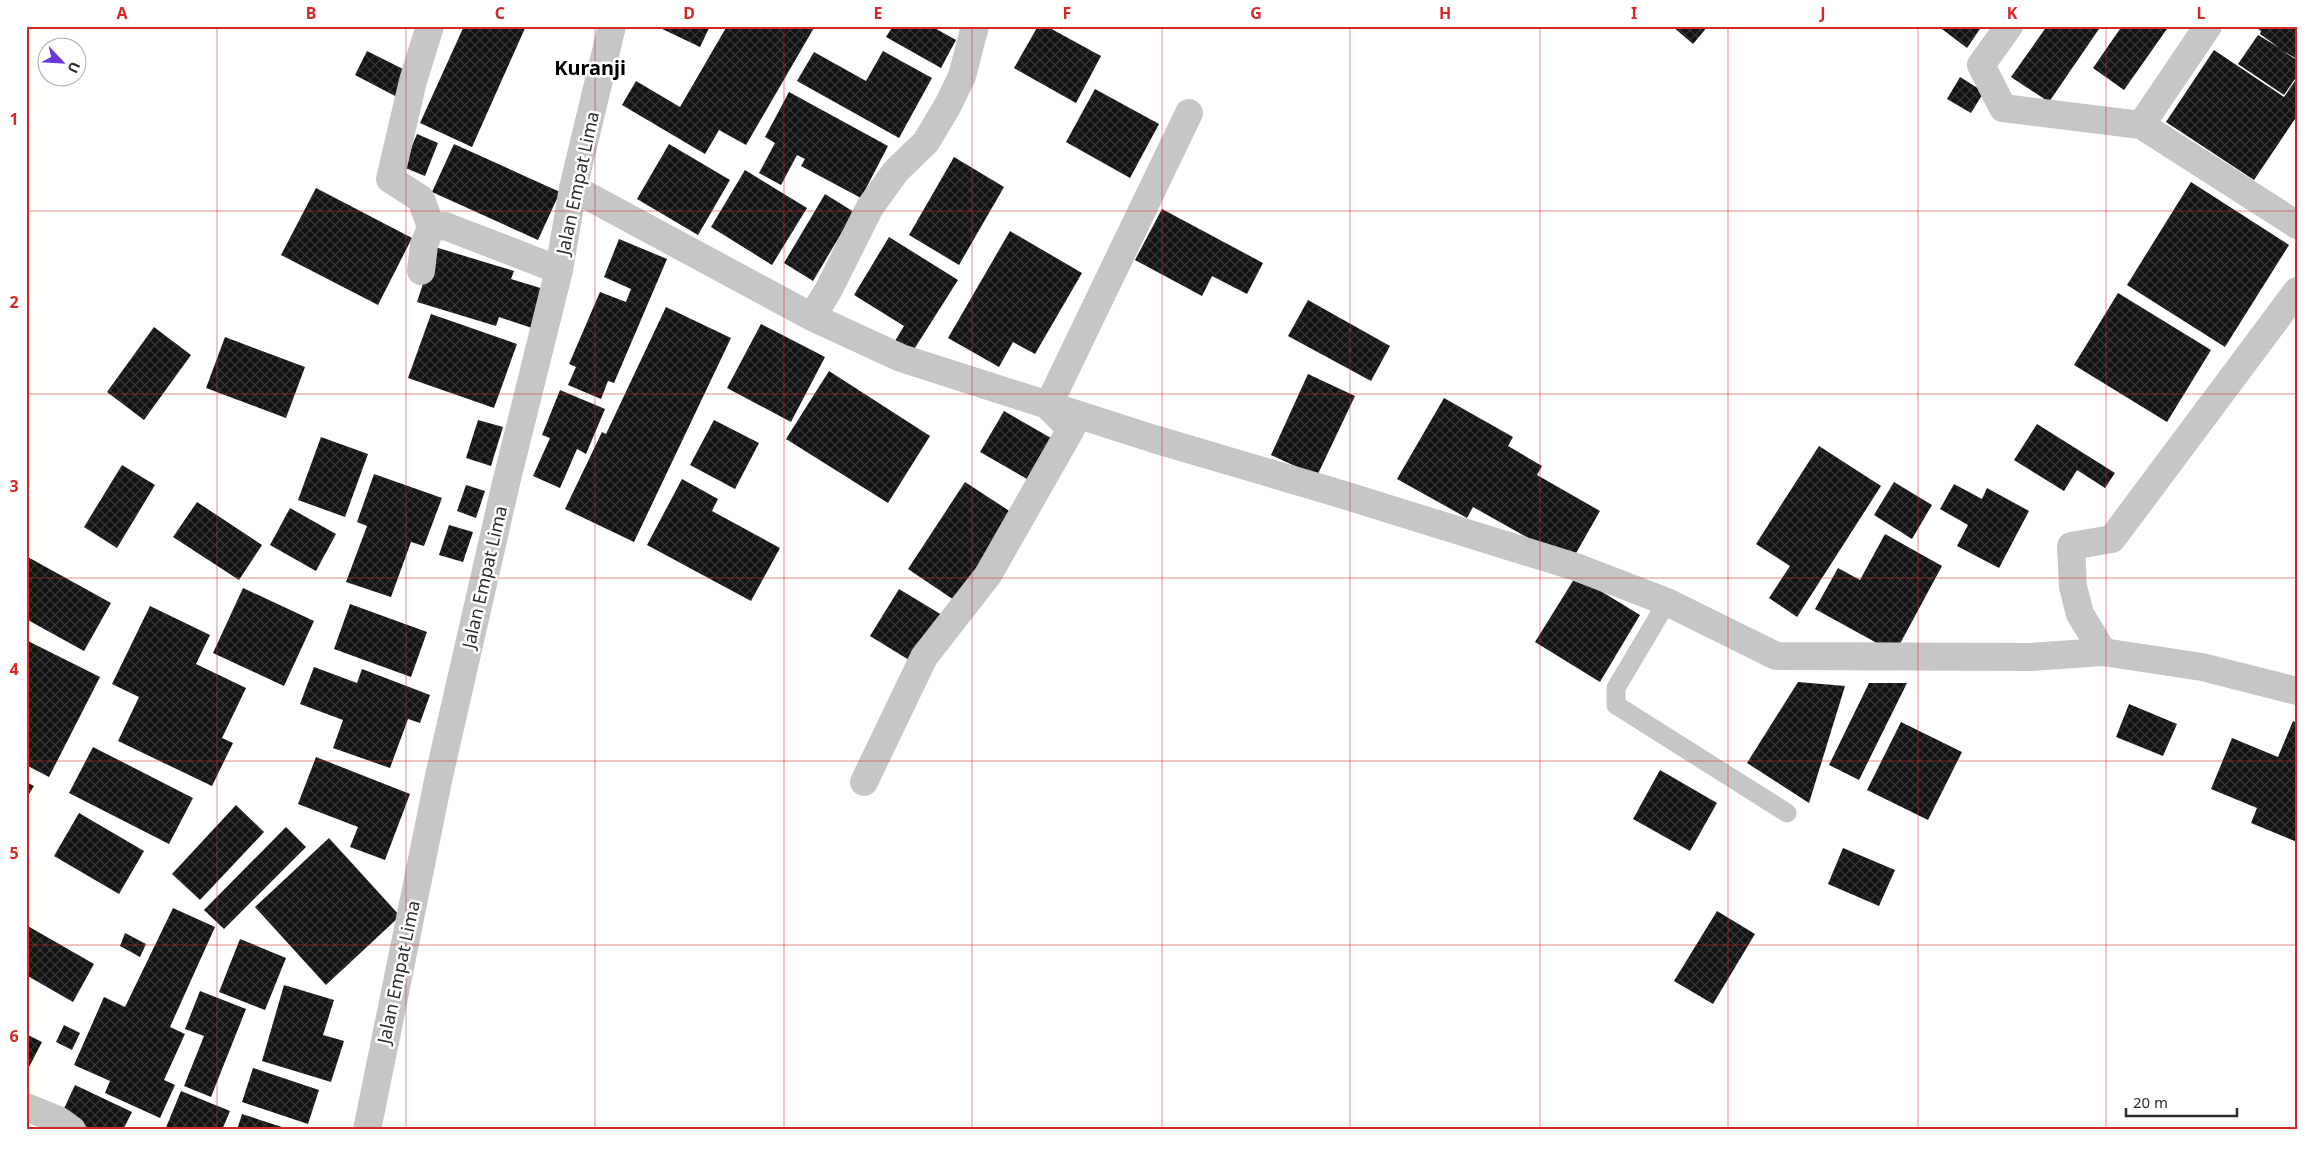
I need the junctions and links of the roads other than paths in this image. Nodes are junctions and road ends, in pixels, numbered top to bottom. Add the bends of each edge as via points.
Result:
1 (430, 26) edge
2 (612, 26) edge
3 (974, 26) edge
4 (2009, 26) edge
5 (2208, 26) edge
6 (1189, 112) dead end
7 (2141, 125) junction
8 (573, 188) junction
9 (2297, 224) edge
10 (431, 227) junction
11 (559, 270) junction
12 (421, 271) dead end
13 (2297, 291) edge
14 (812, 317) junction
15 (1048, 406) junction
16 (1667, 602) junction
17 (2103, 652) junction
18 (2297, 691) edge
19 (864, 782) dead end
20 (1787, 813) dead end
21 (26, 1107) edge
22 (72, 1130) edge
23 (367, 1130) edge

1 - 10 street via 413,81 390,179 421,199
2 - 8 street, Jalan Empat Lima
3 - 14 street via 962,76 948,105 926,142 896,171 870,207
4 - 7 street via 1981,65 2003,108
5 - 7 street
6 - 15 street
7 - 9 street
8 - 11 street, Jalan Empat Lima
8 - 14 street
10 - 11 street via 445,226
10 - 12 street via 424,245
11 - 23 street, Jalan Empat Lima via 439,776
13 - 17 street via 2112,539 2071,546 2073,588 2080,614
14 - 15 street via 901,358
15 - 16 street via 1576,567
15 - 19 street via 1071,429 988,575 924,657
16 - 17 street via 1776,656 2002,658
16 - 20 lane via 1616,688 1616,705
17 - 18 street via 2202,667
21 - 22 street via 58,1120

